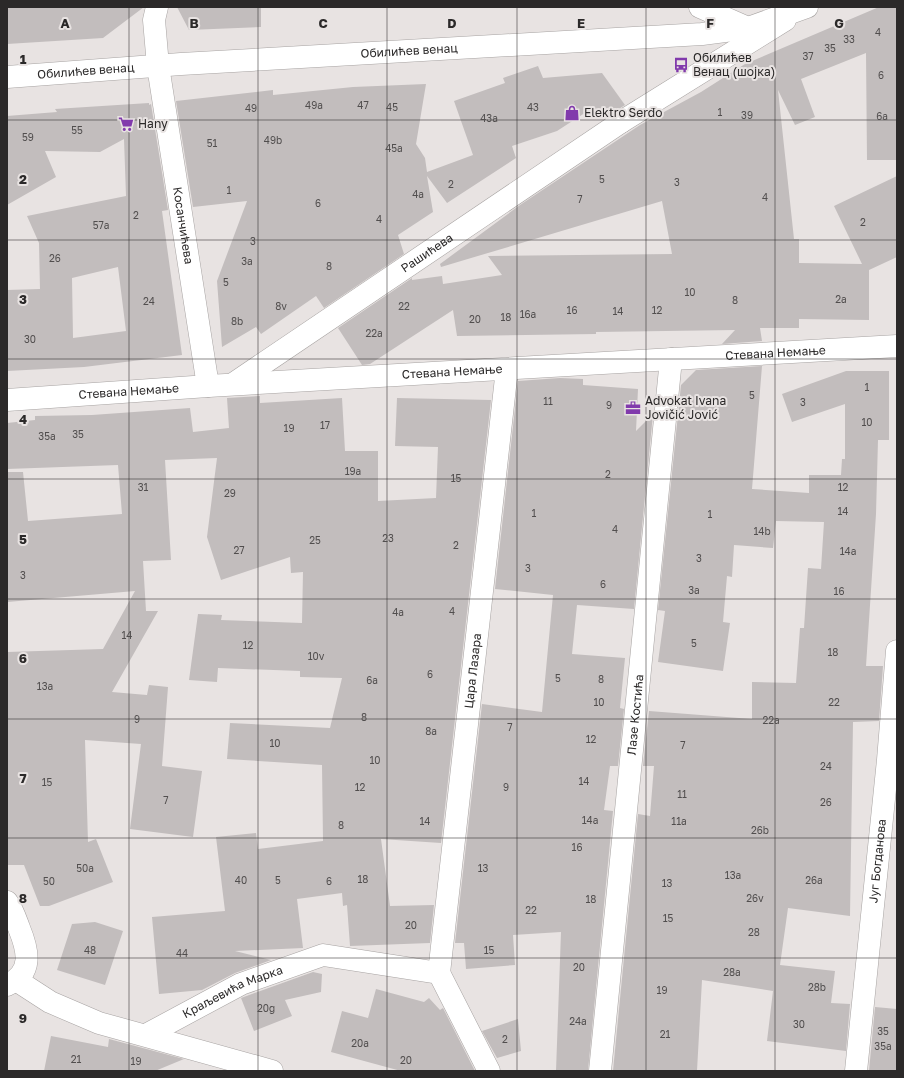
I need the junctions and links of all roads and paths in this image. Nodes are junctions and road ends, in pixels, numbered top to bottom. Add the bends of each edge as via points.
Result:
1 (157, 7) edge
2 (700, 7) edge
3 (803, 9) edge
4 (748, 28) junction
5 (158, 66) junction
6 (7, 77) edge
7 (897, 346) edge
8 (671, 359) junction
9 (507, 369) junction
10 (234, 384) junction
11 (208, 386) junction
12 (7, 400) edge
13 (897, 651) edge
14 (7, 902) edge
15 (439, 973) junction
16 (11, 983) edge
17 (146, 1035) junction
18 (272, 1071) edge
19 (489, 1071) edge
20 (600, 1071) edge
21 (856, 1071) edge

1 - 5 street, Косанчићева via 154,20
2 - 4 street
3 - 4 street, Обилићев венац
3 - 10 street, Рашићева via 621,122
4 - 5 street, Обилићев венац via 702,34
5 - 6 street, Обилићев венац
5 - 11 street, Косанчићева
7 - 8 street, Стевана Немање
8 - 9 street, Стевана Немање
8 - 20 street, Лазе Костића
9 - 10 street, Стевана Немање
9 - 15 street, Цара Лазара
10 - 11 street, Стевана Немање
11 - 12 street, Стевана Немање
13 - 21 street, Југ Богданова
14 - 16 street via 27,950 25,968
15 - 17 street, Краљевића Марка via 323,955 241,984
15 - 19 street
16 - 17 street via 99,1023
17 - 18 street

